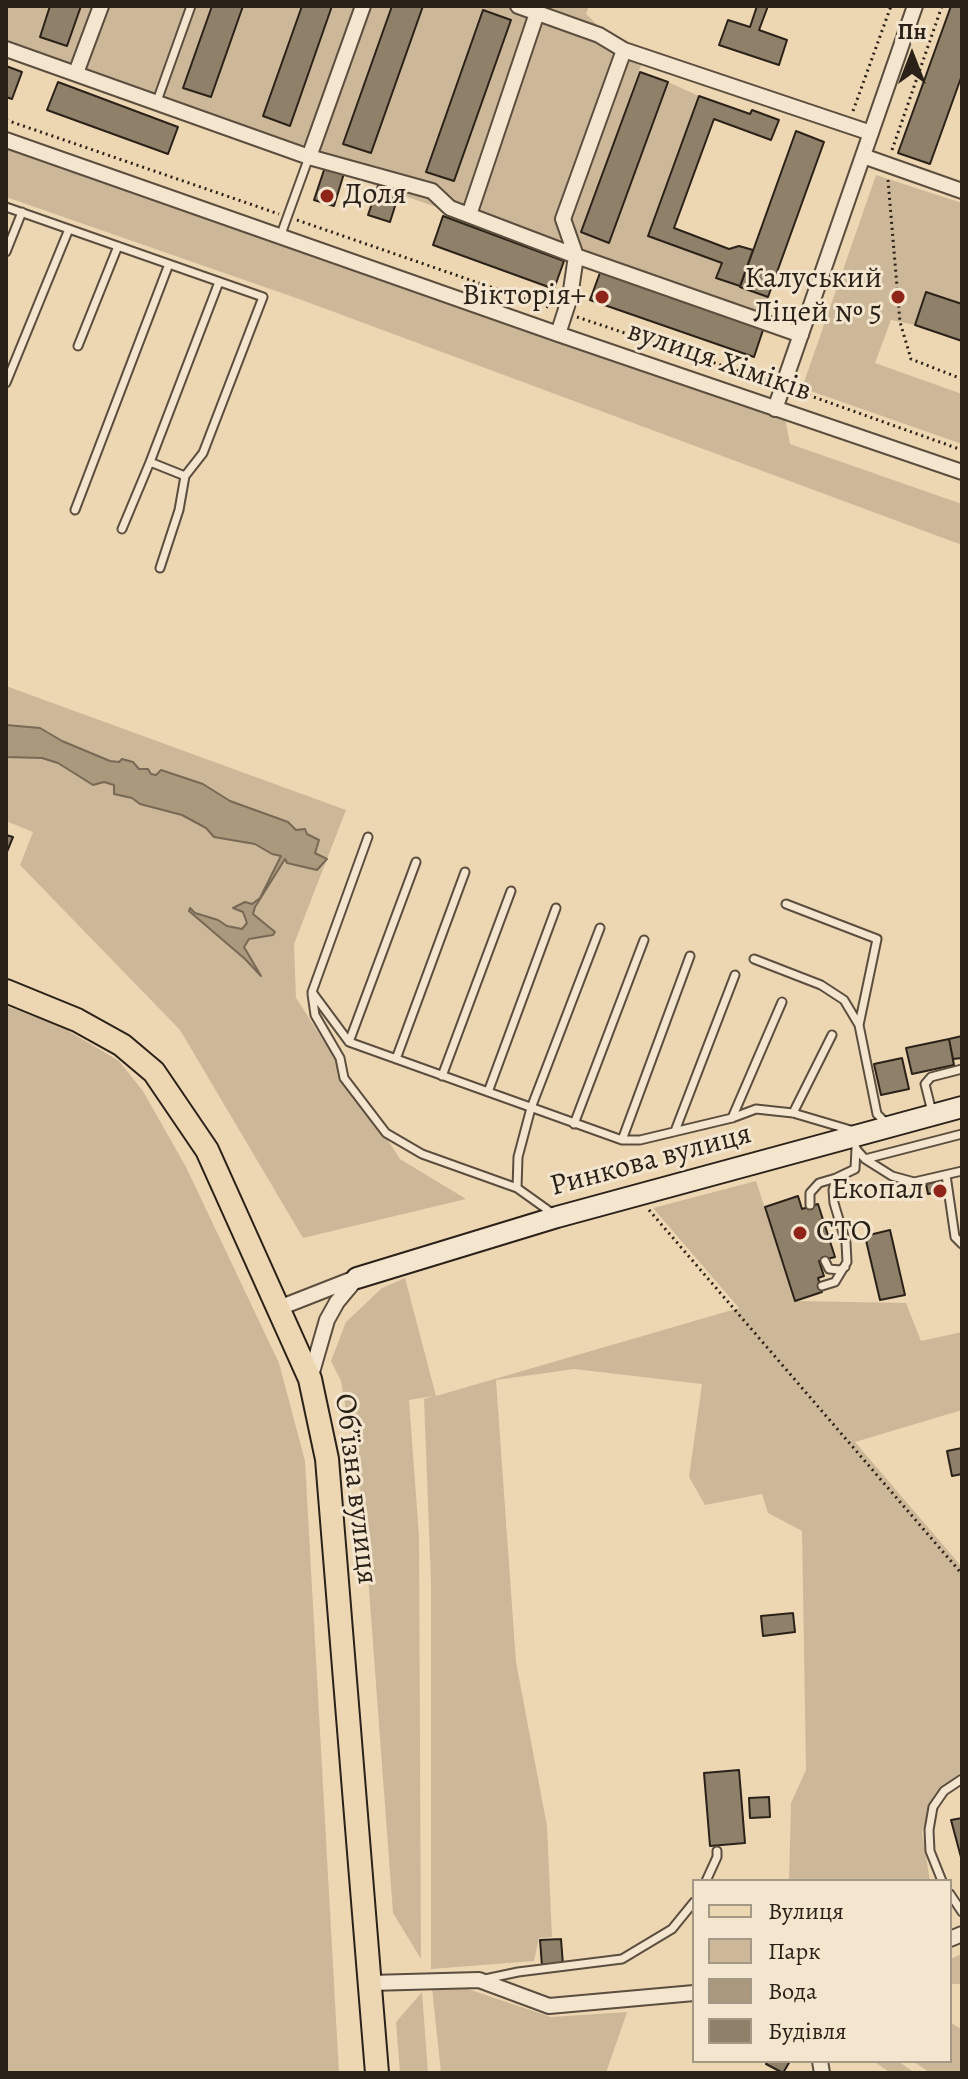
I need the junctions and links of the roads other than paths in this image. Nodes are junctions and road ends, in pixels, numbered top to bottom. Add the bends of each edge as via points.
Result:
1 (101, 6) edge
2 (191, 6) edge
3 (363, 6) edge
4 (518, 6) edge
5 (915, 6) edge
6 (537, 13) junction
7 (6, 49) edge
8 (624, 50) junction
9 (76, 73) junction
10 (157, 101) junction
11 (871, 133) junction
12 (6, 140) edge
13 (863, 156) junction
14 (309, 157) junction
15 (962, 191) edge
16 (6, 207) edge
17 (22, 212) junction
18 (469, 215) junction
19 (69, 229) junction
20 (280, 237) junction
21 (118, 246) junction
22 (6, 252) edge
23 (576, 256) junction
24 (169, 264) junction
25 (219, 282) junction
26 (558, 334) junction
27 (801, 335) junction
28 (78, 346) dead end
29 (6, 383) edge
30 (775, 409) junction
31 (150, 462) junction
32 (962, 472) edge
33 (185, 476) junction
34 (75, 510) dead end
35 (122, 529) dead end
36 (160, 568) dead end
37 (368, 837) dead end
38 (416, 862) dead end
39 (465, 872) dead end
40 (511, 891) dead end
41 (786, 904) dead end
42 (556, 908) dead end
43 (600, 928) dead end
44 (644, 940) dead end
45 (690, 956) dead end
46 (754, 959) dead end
47 (735, 975) dead end
48 (6, 991) edge
49 (312, 992) junction
50 (782, 1002) dead end
51 (859, 1025) junction
52 (832, 1035) dead end
53 (349, 1042) junction
54 (396, 1059) junction
55 (962, 1069) edge
56 (442, 1076) junction
57 (488, 1092) junction
58 (962, 1107) edge
59 (531, 1108) junction
60 (793, 1113) junction
61 (932, 1116) junction
62 (732, 1118) junction
63 (574, 1124) junction
64 (889, 1127) junction
65 (675, 1131) junction
66 (962, 1134) edge
67 (622, 1140) junction
68 (855, 1140) junction
69 (865, 1159) junction
70 (962, 1171) edge
71 (946, 1175) junction
72 (836, 1178) junction
73 (517, 1188) junction
74 (810, 1205) dead end
75 (557, 1217) junction
76 (962, 1244) edge
77 (825, 1261) dead end
78 (845, 1267) junction
79 (357, 1278) junction
80 (822, 1286) dead end
81 (279, 1308) junction
82 (310, 1379) junction
83 (962, 1779) edge
84 (717, 1851) dead end
85 (707, 1879) edge
86 (941, 1879) edge
87 (692, 1904) edge
88 (479, 1980) junction
89 (370, 1983) junction
90 (692, 1993) edge
91 (377, 2073) edge

1 - 9 street
2 - 10 lane
3 - 14 street
4 - 6 street
5 - 11 street
6 - 8 street via 599,35
6 - 18 street
7 - 9 street
8 - 11 street
8 - 23 street via 563,219
9 - 10 street
10 - 14 street
11 - 13 street
12 - 20 street, вулиця Хіміків
13 - 15 street
13 - 27 street
14 - 18 street via 432,191 450,208
14 - 20 lane
16 - 17 lane
17 - 19 lane
17 - 22 lane
18 - 23 street
19 - 21 lane
19 - 29 lane
20 - 26 street, вулиця Хіміків
21 - 24 lane
21 - 28 lane
23 - 26 street
23 - 27 street
24 - 25 lane
24 - 34 lane
25 - 31 lane
25 - 33 lane via 263,297 203,453
26 - 30 street, вулиця Хіміків
27 - 30 street
30 - 32 street, вулиця Хіміків
31 - 33 lane
31 - 35 lane
33 - 36 lane
37 - 49 lane
38 - 53 lane
39 - 54 lane
40 - 56 lane
41 - 51 lane via 877,939
42 - 57 lane
43 - 59 lane
44 - 63 lane
45 - 67 lane
46 - 51 lane via 821,985 844,1000
47 - 65 lane
48 - 81 main road, Обʼїзна вулиця via 77,1020 122,1045 154,1072 207,1150
49 - 53 lane
49 - 73 lane via 315,1015 336,1048 344,1078 386,1133 422,1154
50 - 62 lane
51 - 64 lane via 877,1114
52 - 60 lane
53 - 54 lane
54 - 56 lane
55 - 61 lane via 931,1077 925,1084
56 - 57 lane
57 - 59 lane
58 - 61 main road, Ринкова вулиця
59 - 63 lane
59 - 73 lane via 518,1157
60 - 62 lane via 756,1109
60 - 68 lane
61 - 64 main road, Ринкова вулиця
62 - 65 lane
63 - 67 lane
64 - 68 main road, Ринкова вулиця
65 - 67 lane
66 - 69 lane
68 - 69 lane
68 - 72 lane via 855,1169
68 - 75 main road, Ринкова вулиця
69 - 71 lane via 914,1182
70 - 71 lane
71 - 76 lane via 955,1237
72 - 74 lane via 819,1183 810,1193
72 - 78 lane via 834,1203 846,1243
73 - 75 lane
75 - 79 main road, Ринкова вулиця
77 - 78 lane via 829,1269
78 - 80 lane via 835,1282
79 - 81 street, Ринкова вулиця
79 - 82 street via 327,1320
81 - 82 main road, Обʼїзна вулиця
82 - 89 main road, Обʼїзна вулиця via 327,1459
83 - 86 lane via 933,1807 930,1851
84 - 85 lane
87 - 88 lane via 672,1929 622,1959
88 - 89 street
88 - 90 street via 549,2006
89 - 91 main road, Обʼїзна вулиця

